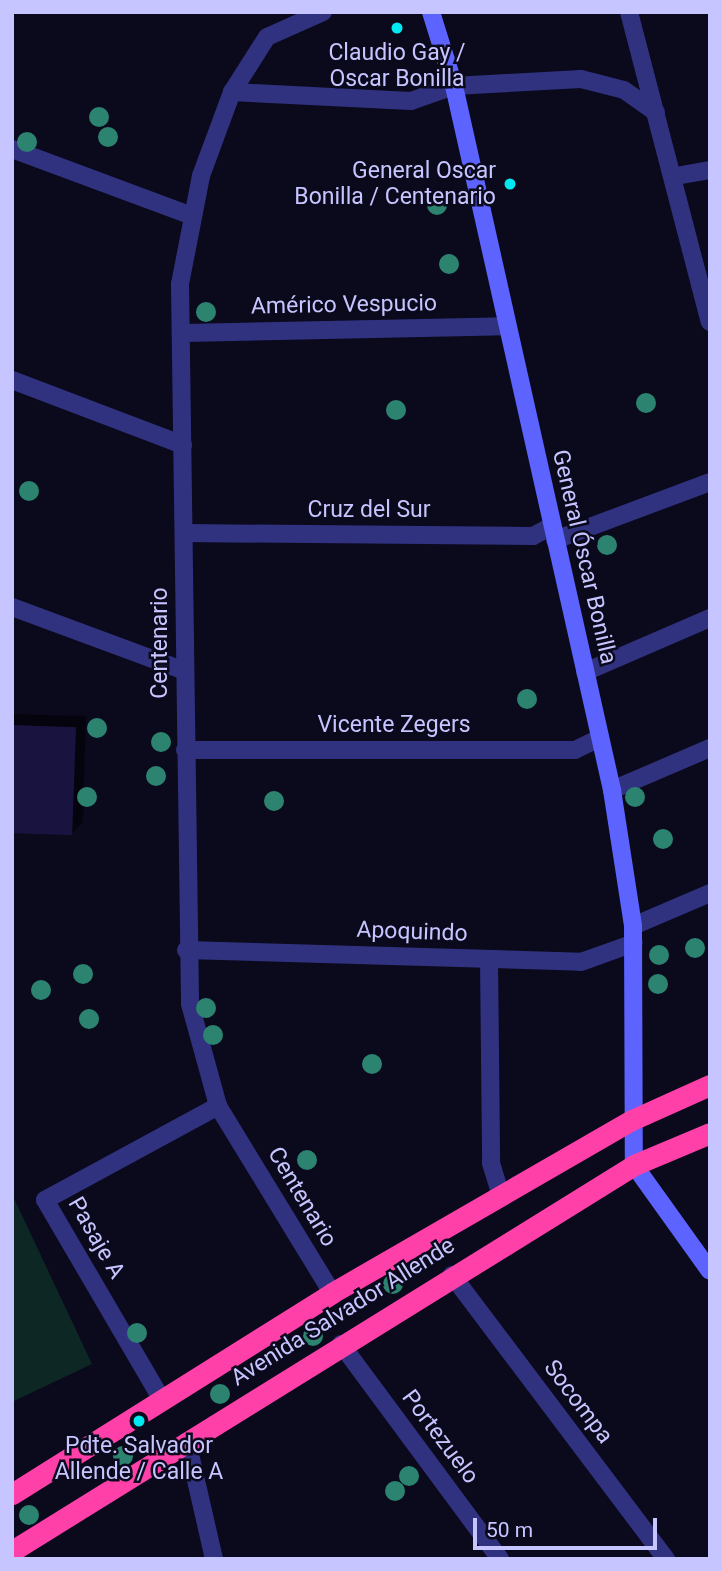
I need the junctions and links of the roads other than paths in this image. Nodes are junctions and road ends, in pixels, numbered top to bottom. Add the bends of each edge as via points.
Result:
1 (323, 12) edge
2 (431, 12) edge
3 (629, 12) edge
4 (454, 86) junction
5 (232, 92) junction
6 (656, 112) junction
7 (12, 149) edge
8 (710, 170) edge
9 (676, 176) junction
10 (191, 216) junction
11 (710, 322) edge
12 (506, 326) junction
13 (184, 333) junction
14 (12, 380) edge
15 (183, 445) junction
16 (710, 482) edge
17 (184, 533) junction
18 (553, 533) junction
19 (12, 607) edge
20 (710, 618) edge
21 (184, 671) junction
22 (585, 672) junction
23 (600, 738) junction
24 (710, 748) edge
25 (185, 750) junction
26 (612, 790) junction
27 (710, 893) edge
28 (633, 934) junction
29 (186, 950) junction
30 (489, 959) junction
31 (710, 1085) edge
32 (218, 1105) junction
33 (632, 1120) junction
34 (710, 1133) edge
35 (634, 1165) junction
36 (501, 1195) junction
37 (710, 1271) edge
38 (452, 1275) junction
39 (332, 1293) junction
40 (341, 1344) junction
41 (162, 1400) junction
42 (187, 1441) junction
43 (12, 1494) edge
44 (12, 1551) edge
45 (214, 1559) edge
46 (500, 1559) edge
47 (666, 1559) edge

1 - 5 street, Centenario via 267,37
2 - 4 main road, General Óscar Bonilla
3 - 6 street
4 - 5 street via 411,101
4 - 6 street via 581,79 624,90
4 - 12 main road, General Óscar Bonilla
5 - 10 street, Centenario
6 - 9 street
7 - 10 street
8 - 9 street
9 - 11 street
10 - 13 street, Centenario via 180,284
12 - 13 street, Américo Vespucio
12 - 18 main road, General Óscar Bonilla
13 - 15 street, Centenario
14 - 15 street
15 - 17 street, Centenario
16 - 18 street, Cruz del Sur
17 - 18 street, Cruz del Sur
17 - 21 street, Centenario
18 - 22 main road, General Óscar Bonilla
19 - 21 street
20 - 22 street
21 - 25 street, Centenario
22 - 23 main road, General Óscar Bonilla
23 - 25 street, Vicente Zegers via 575,750
23 - 26 main road, General Óscar Bonilla
24 - 26 street
25 - 29 street, Centenario
26 - 28 main road, General Óscar Bonilla
27 - 28 street, Apoquindo
28 - 30 street, Apoquindo via 581,962
28 - 33 main road, General Óscar Bonilla
29 - 30 street, Apoquindo
29 - 32 street, Centenario via 190,1004
30 - 36 street via 491,1163
31 - 33 highway, Avenida Salvador Allende
32 - 39 street, Centenario
32 - 41 street, Pasaje A via 44,1200
33 - 35 main road, General Óscar Bonilla
33 - 36 highway, Avenida Salvador Allende
34 - 35 highway, Avenida Salvador Allende
35 - 37 main road
35 - 38 highway, Avenida Salvador Allende
36 - 39 highway, Avenida Salvador Allende
38 - 40 highway, Avenida Salvador Allende
38 - 47 street, Socompa
39 - 41 highway, Avenida Salvador Allende
40 - 42 highway, Avenida Salvador Allende
40 - 46 street, Portezuelo
41 - 43 highway, Avenida Salvador Allende
42 - 44 highway, Avenida Salvador Allende
42 - 45 street

